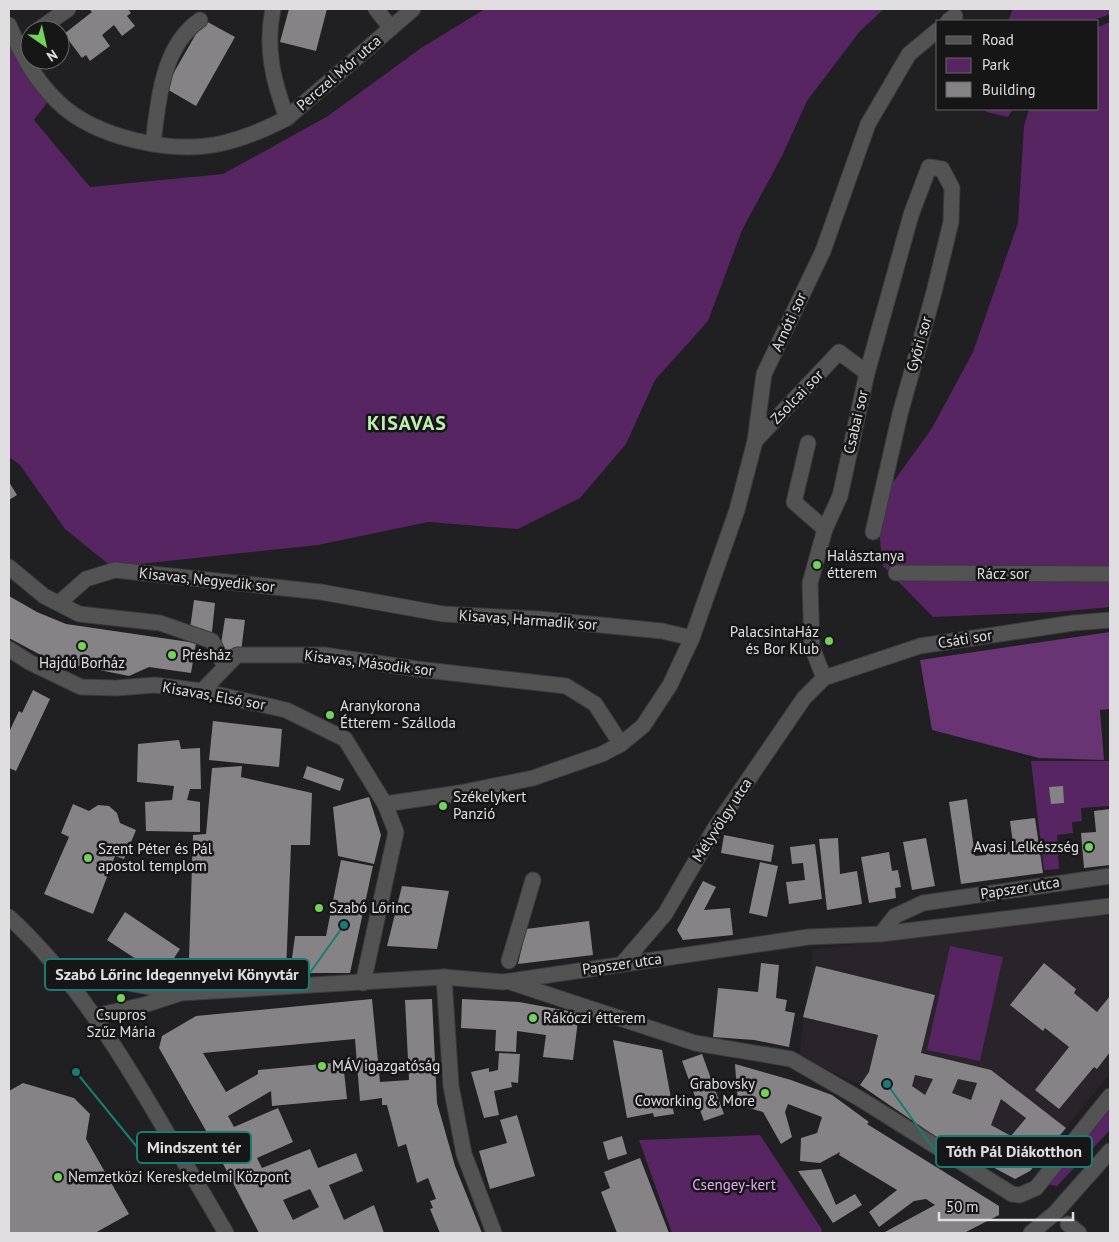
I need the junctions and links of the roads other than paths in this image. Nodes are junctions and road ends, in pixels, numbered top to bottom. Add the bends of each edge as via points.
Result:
1 (68, 9) edge
2 (274, 9) edge
3 (376, 9) edge
4 (413, 9) edge
5 (52, 20) edge
6 (200, 20) dead end
7 (9, 25) edge
8 (391, 28) junction
9 (936, 32) edge
10 (20, 43) edge
11 (17, 45) junction
12 (286, 118) junction
13 (153, 144) junction
14 (929, 168) joint
15 (868, 373) junction
16 (755, 441) junction
17 (808, 443) dead end
18 (825, 529) junction
19 (873, 532) dead end
20 (9, 567) edge
21 (896, 573) dead end
22 (1110, 574) edge
23 (365, 600) joint
24 (59, 603) junction
25 (1110, 620) edge
26 (692, 638) junction
27 (9, 649) edge
28 (225, 667) junction
29 (824, 678) junction
30 (202, 691) junction
31 (620, 744) junction
32 (385, 804) junction
33 (1110, 876) edge
34 (533, 880) dead end
35 (1110, 906) edge
36 (9, 917) edge
37 (881, 934) junction
38 (509, 961) dead end
39 (622, 964) junction
40 (61, 971) junction
41 (444, 977) junction
42 (509, 981) junction
43 (363, 983) junction
44 (181, 993) junction
45 (95, 1016) junction
46 (1110, 1096) edge
47 (1110, 1151) edge
48 (226, 1233) edge
49 (494, 1233) edge
50 (1031, 1233) edge

1 - 5 street
2 - 12 street, Perczel Mór utca via 268,33 274,85
3 - 8 street, Perczel Mór utca
4 - 8 street, Perczel Mór utca
6 - 13 street via 188,28 178,43 160,89
7 - 11 street, Perczel Mór utca
8 - 12 street, Perczel Mór utca
9 - 16 street, Arnóti sor via 909,54 868,124 823,251 764,374
10 - 11 street
11 - 13 street, Perczel Mór utca via 31,70 58,103 94,126 134,142
12 - 13 street, Perczel Mór utca via 264,130 221,143
14 - 15 street, Csabai sor via 911,215
14 - 19 street, Győri sor via 942,169 952,188 951,222 900,414
15 - 16 street, Zsolcai sor via 840,352
15 - 18 street, Csabai sor via 840,496
16 - 26 street, Arnóti sor via 737,510
17 - 18 street via 794,502
18 - 29 street, Csabai sor via 810,583 812,647
20 - 24 street via 44,596
21 - 22 street, Rácz sor
23 - 24 street, Kisavas, Negyedik sor via 321,592 115,570 86,579
23 - 26 street, Kisavas, Harmadik sor via 443,614 548,620 662,631
24 - 28 street via 79,614 160,623 212,640
25 - 29 street, Csáti sor via 920,646
26 - 31 street, Arnóti sor via 670,685 643,726
27 - 30 street, Kisavas, Első sor via 81,687 155,685
28 - 30 street, Kisavas, Második sor
28 - 31 street, Kisavas, Második sor via 236,655 324,655 566,686 595,704
29 - 39 street, Mélyvölgy utca via 804,698 715,828 665,914
30 - 32 street, Kisavas, Első sor via 286,710 345,739
31 - 32 street, Arnóti sor via 602,754 533,778
32 - 43 street, Kisavas, Első sor via 396,832
33 - 37 street, Papszer utca via 923,903 895,916
34 - 38 street
35 - 37 street, Papszer utca
36 - 40 street
37 - 39 street, Papszer utca via 808,937
39 - 42 street, Papszer utca
40 - 44 street
40 - 45 street
41 - 42 street, Papszer utca
41 - 43 street, Papszer utca
41 - 49 street via 451,1086 464,1154
42 - 46 street via 695,1043 792,1059 1020,1196 1036,1188
43 - 44 street, Papszer utca via 260,986
44 - 45 street
45 - 48 street
47 - 50 street via 1055,1213

